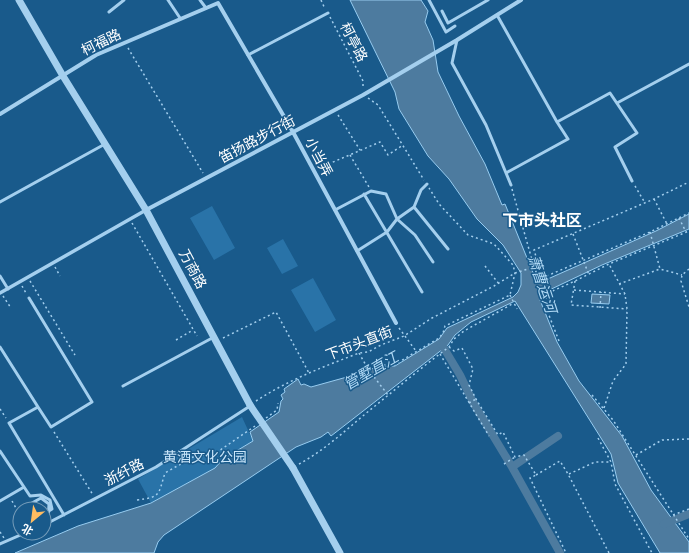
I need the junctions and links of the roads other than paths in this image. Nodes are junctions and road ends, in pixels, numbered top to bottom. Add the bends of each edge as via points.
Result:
1 (19, 0) edge
2 (124, 0) edge
3 (168, 0) edge
4 (200, 0) edge
5 (429, 0) edge
6 (488, 0) edge
7 (522, 0) edge
8 (218, 3) joint
9 (206, 8) junction
10 (442, 11) dead end
11 (109, 12) dead end
12 (328, 13) road end
13 (497, 15) junction
14 (180, 18) junction
15 (455, 26) dead end
16 (457, 40) junction
17 (248, 56) junction
18 (689, 64) edge
19 (63, 76) junction
20 (617, 103) junction
21 (0, 114) edge
22 (557, 122) junction
23 (293, 132) junction
24 (105, 144) junction
25 (506, 172) junction
26 (632, 181) road end
27 (427, 184) road end
28 (511, 185) road end
29 (364, 194) junction
30 (0, 202) edge
31 (414, 207) junction
32 (146, 210) junction
33 (335, 210) junction
34 (397, 219) junction
35 (387, 232) junction
36 (448, 249) dead end
37 (357, 251) junction
38 (433, 262) dead end
39 (0, 276) edge
40 (8, 289) junction
41 (422, 292) dead end
42 (0, 293) edge
43 (29, 298) road end
44 (396, 323) road end
45 (215, 339) junction
46 (0, 347) edge
47 (123, 386) dead end
48 (250, 405) junction
49 (38, 407) junction
50 (0, 451) edge
51 (24, 487) junction
52 (0, 501) edge
53 (36, 501) edge
54 (45, 501) edge
55 (50, 501) edge
56 (64, 515) junction
57 (52, 521) edge
58 (12, 539) edge
59 (0, 544) edge
60 (340, 553) edge

1 - 19 street, 万商路
2 - 11 lane
3 - 14 lane
4 - 9 lane
5 - 15 lane via 446,32
6 - 10 lane via 448,23
7 - 13 street, 笛扬路步行街
8 - 9 street, 柯福路
8 - 17 street, 小当弄
9 - 14 street, 柯福路
12 - 17 lane
13 - 16 street, 笛扬路步行街
13 - 22 lane
14 - 19 street, 柯福路 via 96,55
16 - 23 street, 笛扬路步行街
16 - 25 lane via 452,63 486,125
17 - 23 street, 小当弄
18 - 20 lane
19 - 21 street, 柯福路
19 - 24 street, 万商路
20 - 22 lane via 610,93
20 - 26 lane via 637,133 615,147
22 - 25 lane via 568,139
23 - 32 street, 笛扬路步行街
23 - 33 street, 小当弄
24 - 30 lane
24 - 32 street, 万商路
25 - 28 lane
27 - 31 lane via 421,190
29 - 33 lane
29 - 34 lane via 370,191 386,194
29 - 35 lane
31 - 34 lane
31 - 36 lane
32 - 40 street, 笛扬路步行街
32 - 45 street, 万商路
33 - 37 street, 小当弄
34 - 35 lane
34 - 38 lane via 415,235
35 - 37 lane
35 - 41 lane
37 - 44 street, 小当弄
39 - 40 lane
40 - 42 street, 笛扬路步行街
43 - 49 lane via 92,402 51,427
45 - 47 lane
45 - 48 street, 万商路
46 - 49 lane
48 - 56 lane, 浙纤路 via 156,468
48 - 60 street, 万商路, bridge via 293,468
49 - 56 lane via 9,423
50 - 51 lane
51 - 52 lane
51 - 55 lane via 30,496 41,495
53 - 54 lane via 41,498
56 - 57 lane, 浙纤路
58 - 59 lane

